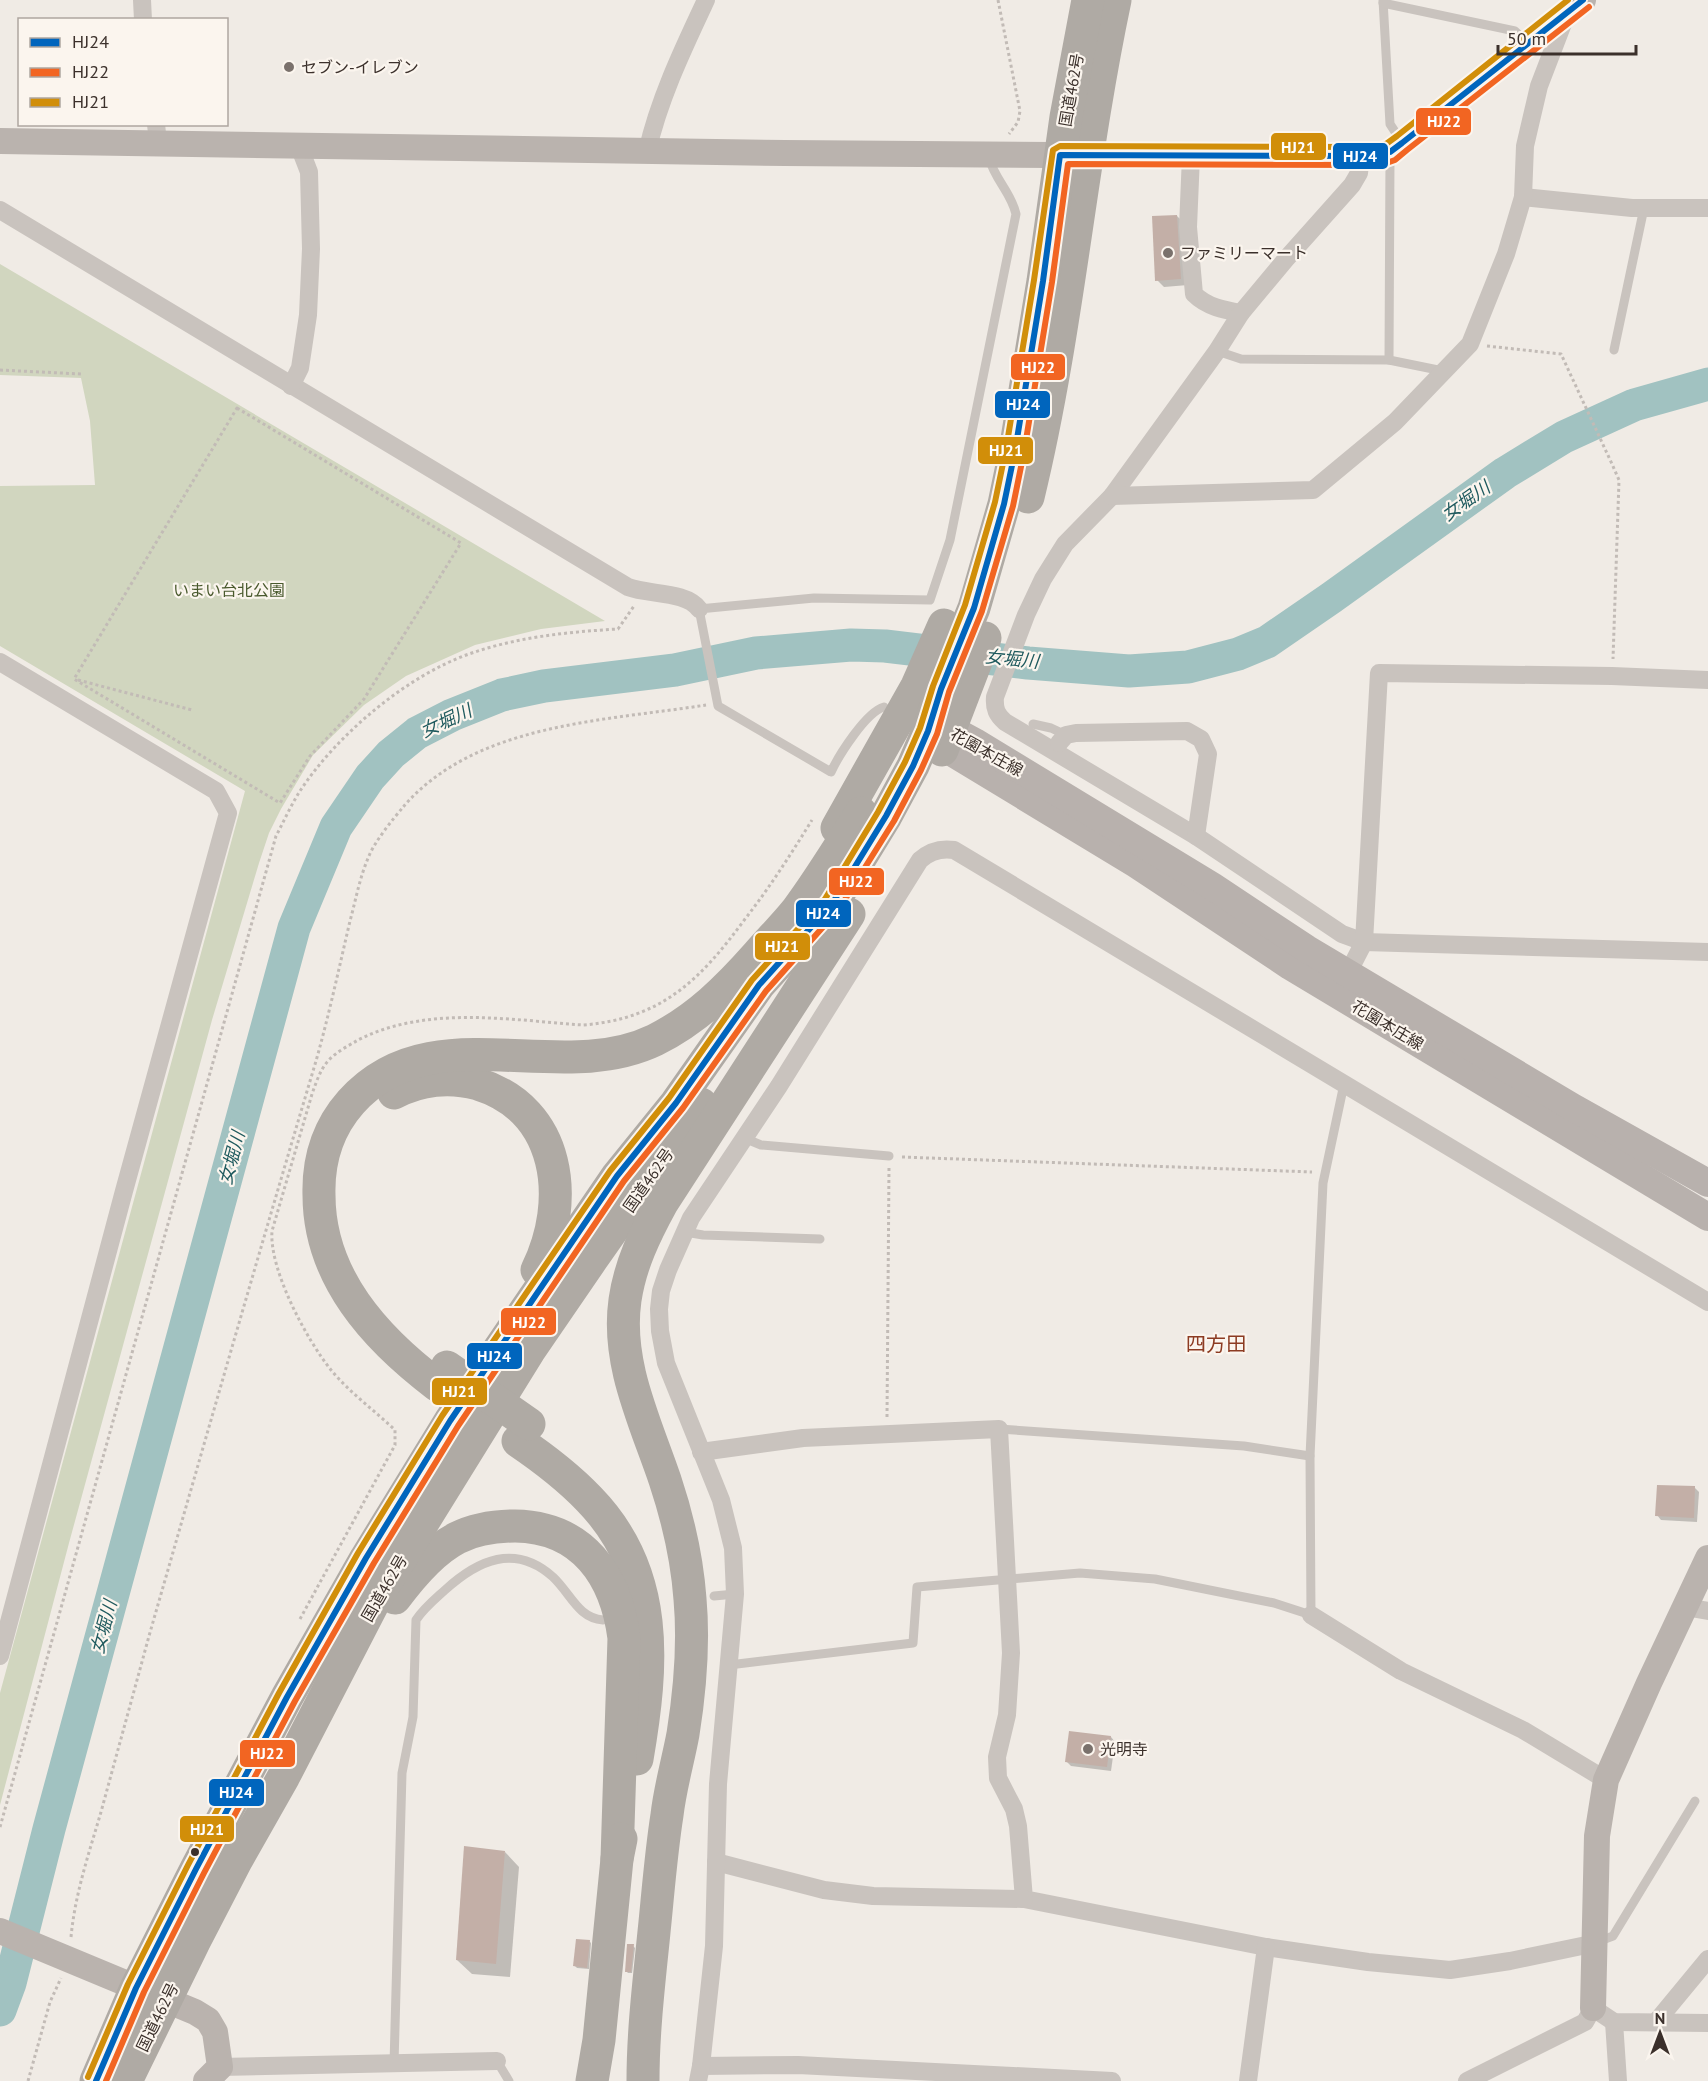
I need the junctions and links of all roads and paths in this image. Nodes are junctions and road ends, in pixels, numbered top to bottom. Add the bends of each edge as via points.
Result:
1 (142, 0) edge
2 (706, 0) edge
3 (998, 0) edge
4 (1088, 0) edge
5 (1115, 0) edge
6 (1383, 1) edge
7 (1575, 6) edge
8 (143, 18) edge
9 (1527, 43) junction
10 (157, 134) edge
11 (0, 141) edge
12 (299, 146) junction
13 (1396, 147) junction
14 (647, 152) junction
15 (988, 155) junction
16 (1074, 155) junction
17 (1191, 156) junction
18 (1361, 156) junction
19 (1523, 197) junction
20 (1644, 208) junction
21 (1708, 208) edge
22 (0, 210) edge
23 (1242, 313) junction
24 (1470, 344) junction
25 (1614, 350) dead end
26 (1217, 351) junction
27 (1389, 360) junction
28 (0, 370) edge
29 (1444, 372) junction
30 (81, 374) dead end
31 (291, 386) junction
32 (1112, 496) junction
33 (644, 592) junction
34 (987, 610) junction
35 (700, 613) junction
36 (0, 662) edge
37 (1612, 676) junction
38 (74, 679) junction
39 (1708, 680) edge
40 (955, 691) junction
41 (716, 701) junction
42 (884, 707) dead end
43 (192, 710) dead end
44 (1033, 724) dead end
45 (941, 736) junction
46 (1063, 739) joint
47 (814, 816) dead end
48 (1196, 836) junction
49 (849, 914) junction
50 (1364, 942) junction
51 (1708, 952) edge
52 (742, 973) junction
53 (1348, 973) junction
54 (310, 1079) junction
55 (1344, 1084) junction
56 (312, 1094) junction
57 (744, 1138) junction
58 (889, 1156) junction
59 (1326, 1173) junction
60 (1708, 1183) edge
61 (1708, 1217) edge
62 (275, 1222) junction
63 (685, 1232) junction
64 (264, 1233) junction
65 (820, 1239) dead end
66 (1708, 1302) edge
67 (442, 1376) junction
68 (999, 1429) junction
69 (524, 1432) junction
70 (887, 1434) junction
71 (395, 1445) junction
72 (399, 1450) dead end
73 (701, 1452) junction
74 (1310, 1456) junction
75 (366, 1558) junction
76 (1708, 1558) edge
77 (1007, 1578) junction
78 (735, 1594) junction
79 (714, 1596) dead end
80 (1696, 1609) edge
81 (1311, 1614) junction
82 (603, 1620) dead end
83 (297, 1626) dead end
84 (0, 1656) edge
85 (729, 1665) junction
86 (284, 1776) junction
87 (1606, 1780) junction
88 (1695, 1801) dead end
89 (667, 1813) junction
90 (0, 1827) edge
91 (617, 1859) junction
92 (716, 1862) junction
93 (1024, 1899) junction
94 (0, 1932) edge
95 (1596, 1943) junction
96 (1266, 1947) junction
97 (63, 1959) junction
98 (1708, 1959) edge
99 (150, 1994) junction
100 (1604, 2015) junction
101 (1656, 2022) junction
102 (1708, 2023) edge
103 (599, 2040) junction
104 (643, 2042) junction
105 (496, 2061) joint
106 (394, 2064) junction
107 (700, 2073) edge
108 (213, 2074) edge
109 (28, 2081) edge
110 (96, 2081) edge
111 (126, 2081) edge
112 (509, 2081) edge
113 (592, 2081) edge
114 (600, 2081) edge
115 (637, 2081) edge
116 (644, 2081) edge
117 (1112, 2081) edge
118 (1248, 2081) edge
119 (1467, 2081) edge
120 (1618, 2081) edge

1 - 8 street
2 - 14 street via 669,80
3 - 15 path via 1020,111 1018,122 1007,136 992,143
4 - 16 highway, 国道462号
5 - 16 highway, 国道462号
6 - 9 lane via 1515,31
6 - 13 lane via 1390,124
7 - 9 street
7 - 19 street via 1539,86 1525,146
9 - 13 street
10 - 11 street
10 - 12 street
12 - 14 street
12 - 31 street via 309,172 311,249 308,315 300,368
13 - 18 street via 1378,156
13 - 27 lane
14 - 15 street
15 - 16 street
15 - 35 lane via 993,173 1013,201 1016,214 950,540 930,600 814,598
16 - 17 street
16 - 34 highway, 国道462号 via 1049,403 1026,506
16 - 34 highway, 国道462号 via 1043,281 1024,317 990,490 974,548
17 - 18 street
17 - 23 street via 1188,227 1194,294 1223,310
18 - 23 street via 1359,173 1352,185
19 - 20 street
19 - 24 street via 1506,254
20 - 21 street
20 - 25 lane
22 - 31 street
23 - 26 street
24 - 29 street
24 - 37 path via 1561,354 1619,480
26 - 27 lane via 1242,359
26 - 32 street
27 - 29 lane
28 - 30 path
29 - 32 street via 1395,422 1313,490
31 - 33 street via 627,587
32 - 34 street via 1065,544 1043,579
33 - 35 street via 689,599
33 - 90 path via 618,629 513,641 467,654 384,702 327,755 300,791 276,836
34 - 40 highway
34 - 40 highway, 国道462号
35 - 41 lane
36 - 84 street via 216,791 228,813
37 - 39 street
37 - 50 street via 1379,673
38 - 38 path via 280,803 310,756 364,699 461,543 237,408
38 - 43 path
40 - 45 highway, 国道462号
40 - 48 street via 994,707 1005,722
40 - 52 highway via 857,794
41 - 42 lane via 721,709 831,772 864,723
41 - 54 path via 531,733 464,760 426,784 370,852
44 - 46 lane via 1050,728
45 - 49 highway, 国道462号 via 889,851
45 - 52 highway via 909,740 899,751 796,911
45 - 53 main road, 花園本庄線 via 1212,886
45 - 61 main road, 花園本庄線 via 1290,966
45 - 75 highway, 国道462号 via 913,765 832,904 759,985 676,1103 616,1176 457,1412
46 - 48 street via 1076,733 1187,731 1201,739 1208,753
47 - 56 path via 777,877 719,954 681,991 663,1002 604,1024 459,1018 405,1023 344,1048 328,1061
48 - 50 street via 1342,934
49 - 86 highway, 国道462号 via 762,1019 529,1352 376,1598
49 - 89 highway via 662,1203 630,1275 625,1302 626,1354 639,1409 682,1540 690,1601 688,1701
50 - 51 street
50 - 53 street
52 - 67 highway via 696,1015 653,1041 631,1049 581,1057 426,1058 381,1076 344,1110 330,1132 322,1158 319,1209 326,1245 343,1286 395,1351
53 - 60 main road, 花園本庄線 via 1563,1102
54 - 56 path
54 - 64 path
55 - 57 street via 988,866 945,848 920,860
55 - 59 lane
55 - 66 street
56 - 62 path
57 - 58 lane via 761,1145
57 - 63 street
58 - 59 path
58 - 70 path
59 - 74 lane
62 - 64 path
62 - 71 path via 272,1243 278,1268 308,1335 331,1370 395,1430
63 - 65 lane
63 - 73 street via 661,1291 660,1331 666,1364
64 - 97 path
67 - 69 highway
67 - 75 highway via 366,1281 355,1260 342,1216 341,1170 357,1130 387,1097 426,1081 469,1081 506,1096 536,1125 553,1165 556,1188 552,1231 535,1274 425,1445
68 - 70 street
68 - 74 lane via 1244,1446
68 - 77 street
69 - 89 highway via 561,1447 598,1480 633,1522 657,1569 667,1622
69 - 91 highway via 612,1525 625,1546 644,1597 648,1652 644,1718
70 - 73 street via 803,1438
71 - 72 path
71 - 83 path
73 - 78 street via 721,1500 733,1548
74 - 81 lane
75 - 99 highway, 国道462号 via 279,1692 196,1869
76 - 80 street
77 - 81 lane via 1080,1573 1155,1580 1274,1602
77 - 85 lane via 917,1587 913,1643
77 - 93 street via 1011,1653 1007,1715 997,1757 999,1778 1016,1817
78 - 79 lane
78 - 85 street
80 - 87 street via 1648,1683
81 - 87 street via 1401,1671 1522,1730
82 - 106 lane via 584,1614 553,1577 532,1562 500,1558 460,1576 416,1620 413,1717 402,1773
85 - 92 street via 718,1784
86 - 91 highway via 396,1596 435,1553 457,1538 482,1529 528,1526 547,1530 584,1550 598,1565 608,1580 621,1617 624,1663
86 - 99 highway, 国道462号 via 237,1859
87 - 95 street via 1597,1836
88 - 95 lane via 1613,1936
89 - 104 highway
91 - 103 highway
92 - 93 street via 834,1891 873,1896
92 - 107 street via 714,1946
93 - 96 street
94 - 97 street
95 - 96 street via 1450,1970
95 - 100 street
96 - 118 street
97 - 99 street
97 - 109 path
98 - 101 street
99 - 108 street via 207,2020 215,2032
99 - 110 highway, 国道462号
99 - 111 highway, 国道462号
100 - 101 street
100 - 119 street
100 - 120 street
101 - 102 street
103 - 113 highway
103 - 114 highway
104 - 115 highway
104 - 116 highway
105 - 106 street
105 - 112 lane
106 - 108 street
107 - 117 street via 798,2065

